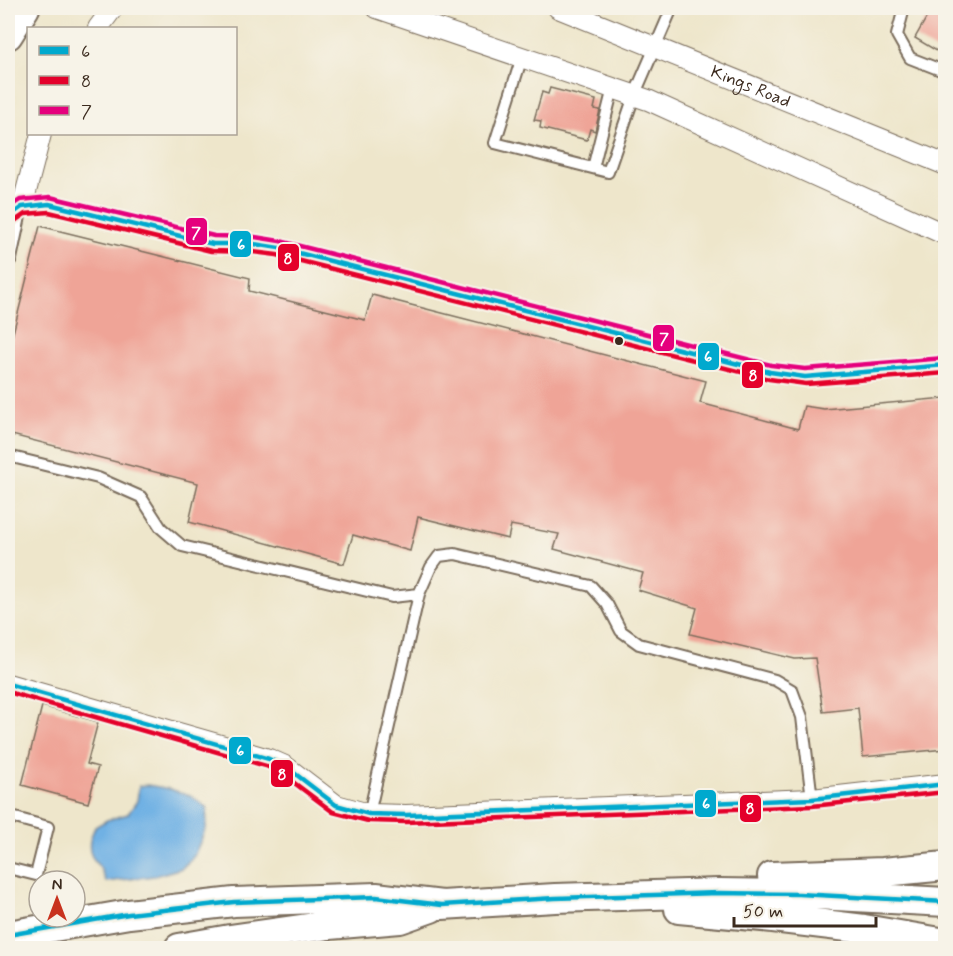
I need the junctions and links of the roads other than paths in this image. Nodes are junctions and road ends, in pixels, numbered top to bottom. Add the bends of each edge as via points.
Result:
1 (25, 8) edge
2 (113, 8) edge
3 (377, 8) edge
4 (558, 8) edge
5 (672, 8) edge
6 (903, 8) edge
7 (99, 27) edge
8 (8, 35) edge
9 (655, 46) junction
10 (522, 57) junction
11 (945, 72) edge
12 (613, 88) junction
13 (634, 96) junction
14 (41, 135) edge
15 (945, 165) edge
16 (593, 168) junction
17 (15, 212) edge
18 (945, 235) edge
19 (8, 263) edge
20 (945, 364) edge
21 (8, 456) edge
22 (419, 594) junction
23 (8, 684) edge
24 (945, 784) edge
25 (812, 799) junction
26 (369, 814) junction
27 (8, 816) edge
28 (945, 866) edge
29 (8, 868) edge
30 (555, 898) junction
31 (945, 902) edge
32 (442, 905) junction
33 (8, 935) edge
34 (945, 943) edge
35 (179, 948) edge

1 - 8 main road
2 - 7 street
3 - 10 street
4 - 9 street, Kings Road
5 - 9 lane
6 - 11 lane via 897,35 910,58
9 - 13 lane
9 - 15 street, Kings Road
10 - 12 street
10 - 16 lane via 495,143
12 - 13 street
12 - 16 lane
13 - 16 lane via 608,172
13 - 18 street
14 - 17 street
17 - 19 lane
17 - 20 lane via 50,204 213,244 279,248 771,372 805,377
21 - 22 lane via 98,478 141,497 161,528 182,546 392,597
22 - 25 lane via 439,556 455,554 591,586 607,604 621,631 639,644 775,680 792,690 802,717
22 - 26 lane
23 - 26 street via 269,759 285,766 336,805
24 - 25 street
25 - 26 street
27 - 29 lane via 48,827 36,874
28 - 30 main road via 726,878
30 - 31 main road via 719,893
30 - 32 main road
30 - 34 main road via 773,918
32 - 33 main road via 376,897 234,902 129,914
32 - 35 main road via 400,919 329,925

